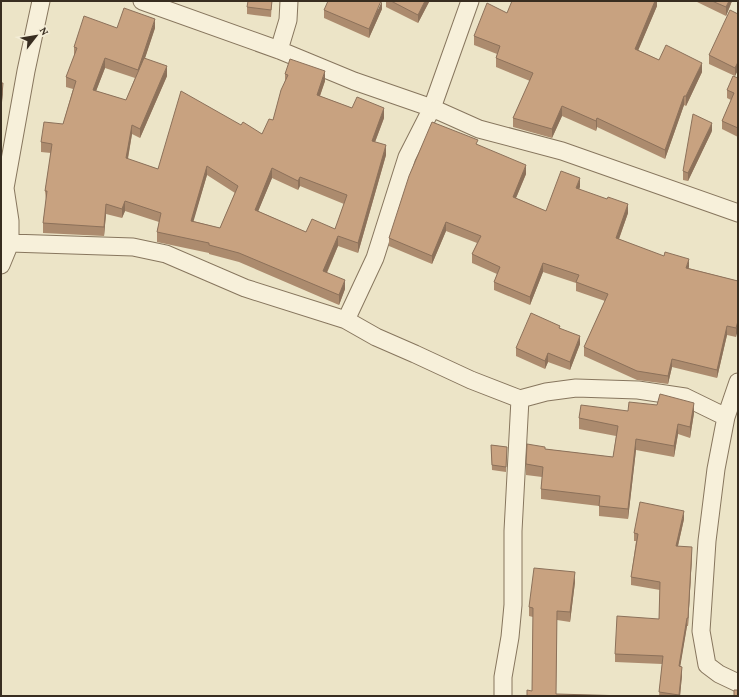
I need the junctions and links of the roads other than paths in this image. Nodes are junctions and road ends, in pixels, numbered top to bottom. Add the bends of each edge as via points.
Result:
1 (41, 1) edge
2 (289, 1) edge
3 (470, 1) edge
4 (148, 2) edge
5 (279, 50) junction
6 (432, 108) junction
7 (3, 188) edge
8 (738, 213) edge
9 (10, 243) junction
10 (1, 266) edge
11 (346, 320) junction
12 (738, 382) edge
13 (520, 399) junction
14 (726, 417) junction
15 (738, 683) edge
16 (503, 696) edge

1 - 7 street
2 - 5 street via 288,20
3 - 6 street
4 - 5 street
5 - 6 street via 354,81
6 - 8 street via 479,129 562,151
6 - 11 street via 407,157 375,258
7 - 9 street via 10,221
9 - 10 street
9 - 11 street via 133,246 166,254 245,288
11 - 13 street via 402,349
12 - 14 street
13 - 14 street via 576,388 638,390 685,398
13 - 16 street via 513,531 513,605 503,677
14 - 15 street via 716,469 707,541 700,631 707,665

